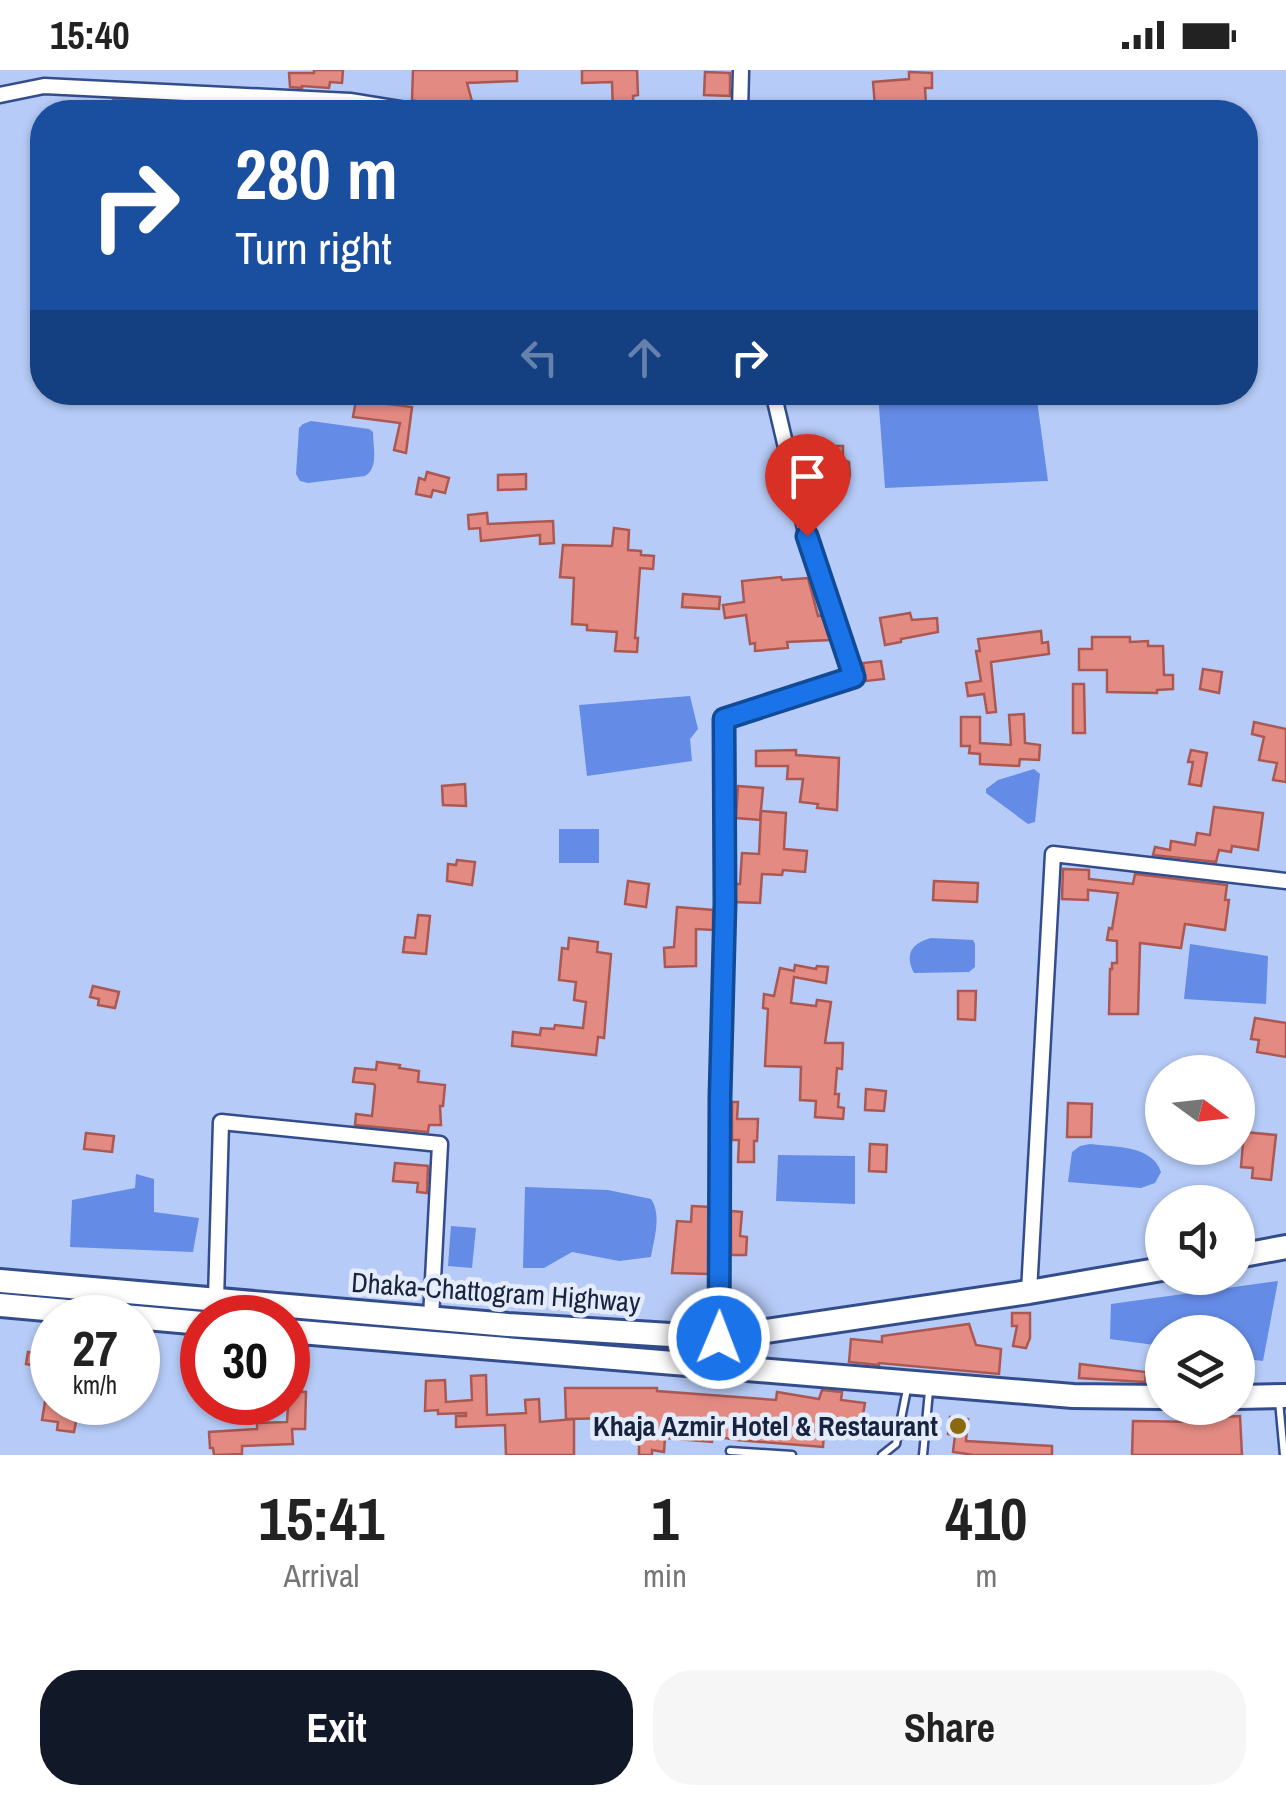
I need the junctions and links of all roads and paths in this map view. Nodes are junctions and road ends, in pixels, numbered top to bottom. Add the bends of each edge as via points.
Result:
1 (741, 70) edge
2 (0, 94) edge
3 (350, 100) edge
4 (740, 100) edge
5 (776, 405) edge
6 (1286, 881) edge
7 (1286, 1247) edge
8 (1255, 1253) edge
9 (1145, 1272) edge
10 (0, 1281) edge
11 (1028, 1292) junction
12 (216, 1295) edge
13 (180, 1297) edge
14 (0, 1305) edge
15 (310, 1308) edge
16 (431, 1318) junction
17 (180, 1321) edge
18 (310, 1333) edge
19 (719, 1338) junction
20 (919, 1384) junction
21 (1145, 1396) edge
22 (1255, 1397) edge
23 (1282, 1397) edge
24 (730, 1451) dead end
25 (792, 1455) edge
26 (882, 1455) edge
27 (923, 1455) edge
28 (1284, 1455) edge

1 - 4 street
2 - 3 street via 44,86
5 - 19 street via 807,536 854,677 724,719
6 - 11 street via 1053,854
7 - 8 highway
9 - 11 highway, Dhaka-Chattogram Highway
10 - 13 highway, Dhaka-Chattogram Highway
11 - 19 highway, Dhaka-Chattogram Highway
12 - 16 street via 221,1122 440,1144
14 - 17 highway
15 - 16 highway, Dhaka-Chattogram Highway
16 - 19 highway, Dhaka-Chattogram Highway
18 - 20 highway, Dhaka-Chattogram Highway
20 - 21 highway, Dhaka-Chattogram Highway
20 - 26 lane via 896,1444
20 - 27 lane
22 - 23 highway
23 - 28 lane
24 - 25 lane

